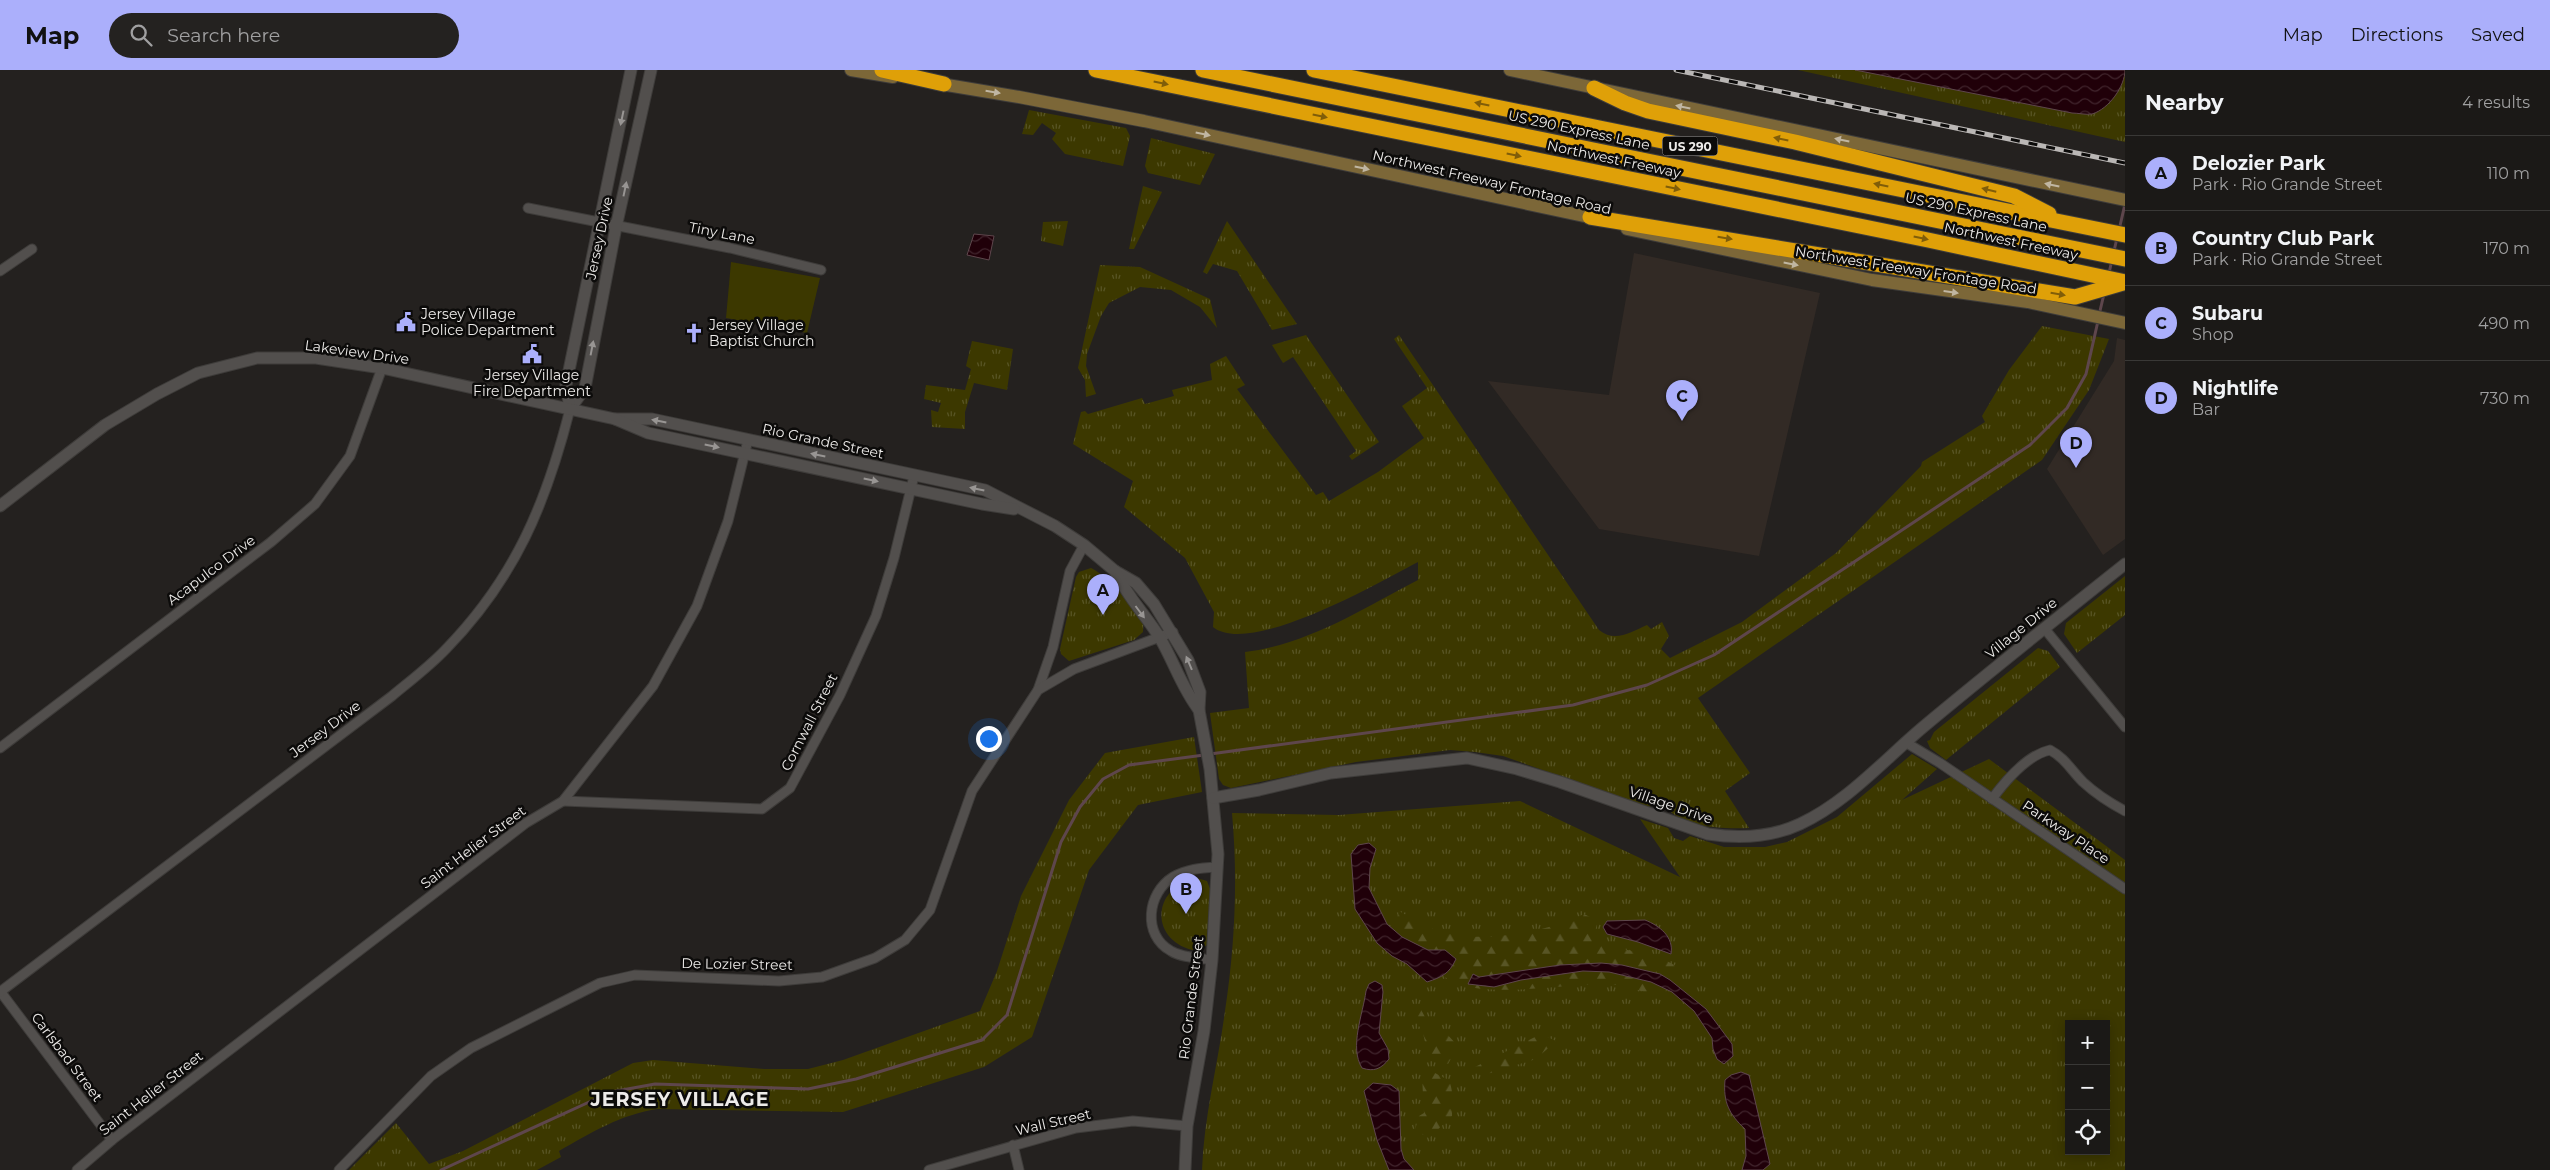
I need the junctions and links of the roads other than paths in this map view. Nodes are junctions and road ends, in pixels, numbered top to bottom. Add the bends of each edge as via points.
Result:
1 (631, 70) edge
2 (651, 70) edge
3 (851, 70) edge
4 (882, 70) edge
5 (1096, 70) edge
6 (1202, 70) edge
7 (1314, 70) edge
8 (1510, 70) edge
9 (944, 84) junction
10 (1594, 88) junction
11 (2125, 200) edge
12 (528, 208) dead end
13 (1590, 217) junction
14 (2066, 223) junction
15 (600, 224) junction
16 (616, 227) junction
17 (2125, 235) edge
18 (32, 249) dead end
19 (2125, 259) edge
20 (821, 270) dead end
21 (0, 271) edge
22 (2125, 282) edge
23 (2125, 323) edge
24 (382, 368) junction
25 (570, 409) junction
26 (614, 419) junction
27 (748, 440) junction
28 (745, 454) junction
29 (914, 476) junction
30 (912, 488) junction
31 (0, 506) edge
32 (1021, 510) junction
33 (1084, 545) junction
34 (2125, 564) edge
35 (1115, 570) junction
36 (2044, 628) junction
37 (1173, 632) junction
38 (1159, 638) junction
39 (1038, 690) junction
40 (1199, 710) junction
41 (2125, 727) edge
42 (1905, 742) junction
43 (0, 748) edge
44 (1213, 798) junction
45 (1992, 798) junction
46 (563, 801) junction
47 (2125, 811) edge
48 (1217, 867) junction
49 (2125, 889) edge
50 (1212, 960) junction
51 (0, 992) edge
52 (1187, 1126) junction
53 (112, 1140) junction
54 (1013, 1145) junction
55 (77, 1170) edge
56 (339, 1170) edge
57 (929, 1170) edge
58 (1019, 1170) edge
59 (1184, 1170) edge

1 -> 15 street, Jersey Drive
16 -> 2 street, Jersey Drive
3 - 9 main road, Northwest Freeway Frontage Road
4 - 9 highway
5 -> 22 highway, Northwest Freeway
6 - 19 highway, US 290 Express Lane
14 -> 7 highway, Northwest Freeway / US 290
8 - 10 main road
9 -> 13 main road, Northwest Freeway Frontage Road via 1144,121
11 -> 10 main road
14 -> 10 highway via 2014,196 1795,142 1648,111
12 - 15 street, Tiny Lane
13 -> 22 highway via 2075,297
13 -> 23 main road, Northwest Freeway Frontage Road via 1636,232 1794,265 1872,280 2028,302
14 - 17 highway, Northwest Freeway / US 290
15 - 16 street, Tiny Lane
15 - 25 street, Jersey Drive via 566,384
16 - 20 street, Tiny Lane via 730,248
25 -> 16 street, Jersey Drive via 585,388
18 - 21 street
24 - 25 street, Lakeview Drive
24 - 31 street, Lakeview Drive via 316,358 257,358 198,373 105,425
24 - 43 street, Acapulco Drive via 350,456 315,504 271,542
25 - 26 street, Rio Grande Street
25 - 51 street, Jersey Drive via 555,466 530,532 493,594 446,650 384,702
27 -> 26 street, Rio Grande Street via 652,419
26 -> 28 street, Rio Grande Street via 648,433
27 - 28 street, Saint Helier Street
29 -> 27 street, Rio Grande Street
28 -> 30 street, Rio Grande Street
28 - 46 street, Saint Helier Street via 728,521 698,606 653,686
29 - 30 street, Cornwall Street
32 -> 29 street, Rio Grande Street via 985,490
30 - 32 street, Rio Grande Street
30 - 46 street, Cornwall Street via 876,616 840,695 790,788 762,809
32 - 33 street, Rio Grande Street via 1055,526
33 - 35 street, Rio Grande Street
33 - 39 street, De Lozier Street via 1070,570 1053,647
34 - 36 street, Village Drive
35 - 37 street, Rio Grande Street via 1136,583
35 -> 38 street, Rio Grande Street via 1125,593
36 - 41 street
36 - 42 street, Village Drive
37 - 38 street, De Lozier Street
40 -> 37 street, Rio Grande Street via 1200,692
38 - 39 street, De Lozier Street via 1074,668
38 - 40 street, Rio Grande Street
39 - 56 street, De Lozier Street via 972,791 930,910 905,940 875,958 822,977 779,981 635,975 600,983 471,1048 431,1076
40 - 44 street, Rio Grande Street
42 - 44 street, Village Drive via 1827,809 1788,829 1753,837 1708,834 1560,782 1467,758 1331,773
42 - 45 street, Parkway Place
44 - 48 street, Rio Grande Street
45 - 47 street via 2038,752 2050,750 2063,756 2082,781
45 - 49 street, Parkway Place
46 - 53 street, Saint Helier Street via 526,823
48 - 50 street, Rio Grande Street
48 - 50 street via 1193,868 1171,878 1156,894 1150,918 1156,936 1170,951
50 - 52 street, Rio Grande Street via 1204,1031
51 - 53 street, Carlsbad Street
52 - 54 street, Wall Street via 1133,1121 1076,1128
52 - 59 street, Rio Grande Street
53 - 55 street, Saint Helier Street
54 - 57 street, Wall Street
54 - 58 street

